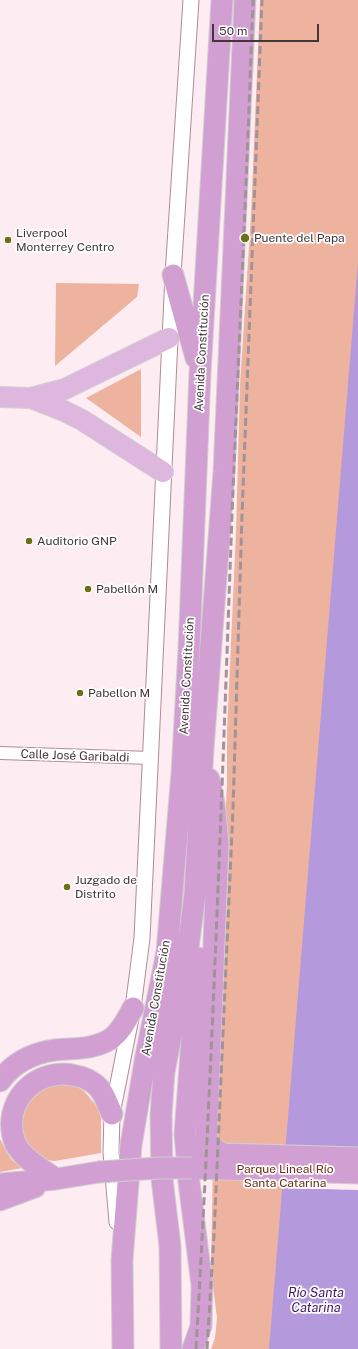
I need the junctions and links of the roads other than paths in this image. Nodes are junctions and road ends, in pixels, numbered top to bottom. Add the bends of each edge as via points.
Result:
1 (191, 0) edge
2 (222, 0) edge
3 (246, 0) edge
4 (173, 275) junction
5 (169, 338) junction
6 (200, 373) junction
7 (0, 397) edge
8 (32, 398) junction
9 (163, 472) junction
10 (224, 472) junction
11 (189, 649) junction
12 (203, 749) junction
13 (0, 753) edge
14 (151, 758) junction
15 (196, 894) junction
16 (133, 1008) junction
17 (0, 1081) edge
18 (112, 1114) junction
19 (358, 1158) edge
20 (211, 1165) junction
21 (358, 1173) edge
22 (56, 1179) junction
23 (0, 1184) edge
24 (0, 1200) edge
25 (122, 1260) junction
26 (123, 1349) edge
27 (171, 1349) edge
28 (193, 1349) edge

1 - 4 street
2 - 6 highway, Avenida Constitución
3 - 10 highway, Avenida Constitución
4 - 5 street
4 - 6 highway
5 - 8 main road via 65,389
5 - 9 street
6 - 11 highway, Avenida Constitución
7 - 8 main road
8 - 9 main road via 82,420
9 - 14 street
10 - 11 highway
10 - 12 highway, Avenida Constitución
11 - 25 highway, Avenida Constitución via 167,952 131,1145
12 - 15 highway, Avenida Constitución
12 - 20 highway via 214,803 218,843 206,1142
13 - 14 street, Calle José Garibaldi
14 - 16 street via 142,938
15 - 27 highway, Avenida Constitución via 164,1072 161,1115 162,1178 170,1246
15 - 28 highway via 198,949 185,1134 202,1285 201,1326
16 - 17 highway via 124,1025 113,1037 88,1047 55,1050 26,1058 12,1067
16 - 18 street
18 - 22 highway via 105,1097 96,1085 68,1073 45,1076 23,1091 15,1102 11,1116 15,1143 34,1164
18 - 25 street via 111,1152
19 - 20 highway
20 - 21 highway
20 - 22 highway, bridge via 99,1172
22 - 23 highway
22 - 24 highway
25 - 26 highway, Avenida Constitución

